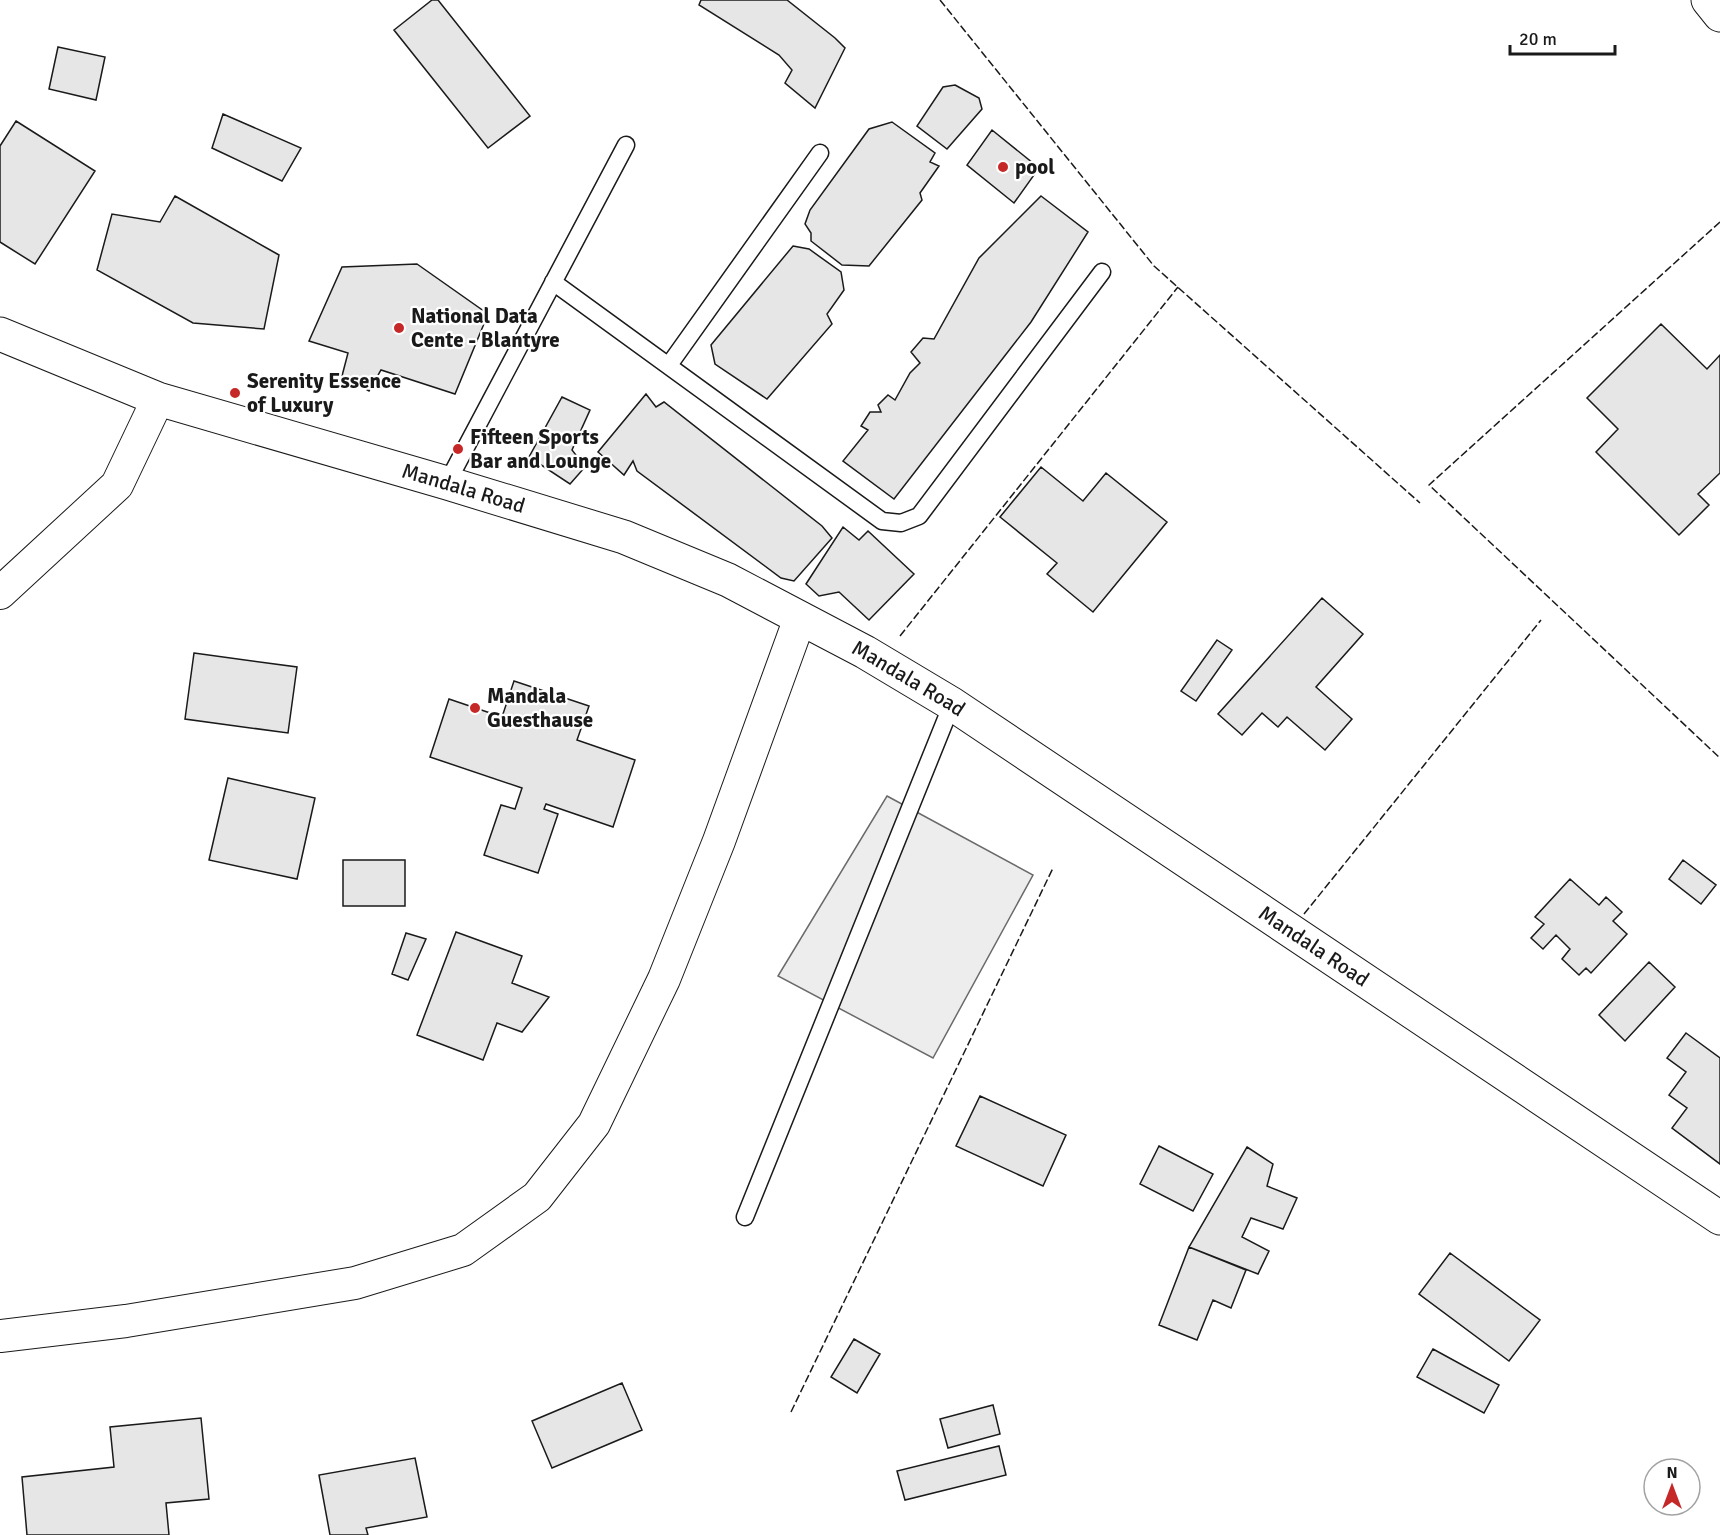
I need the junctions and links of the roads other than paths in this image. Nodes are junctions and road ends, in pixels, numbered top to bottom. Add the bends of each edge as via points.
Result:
1 (1708, 0) edge
2 (1720, 15) edge
3 (626, 145) dead end
4 (820, 153) dead end
5 (1102, 272) dead end
6 (554, 282) junction
7 (0, 334) edge
8 (669, 365) junction
9 (158, 399) junction
10 (447, 483) junction
11 (0, 593) edge
12 (800, 618) junction
13 (952, 704) junction
14 (745, 1217) dead end
15 (1720, 1218) edge
16 (0, 1336) edge

1 - 2 main road
3 - 6 lane
4 - 8 lane
5 - 8 lane via 919,516 902,523 882,521
6 - 8 lane
6 - 10 lane
7 - 9 main road, Mandala Road
9 - 10 main road, Mandala Road
9 - 11 street via 117,485
10 - 12 main road, Mandala Road via 624,537 728,579
12 - 13 main road, Mandala Road
12 - 16 street via 664,979 594,1124 537,1197 464,1250 355,1282 126,1321
13 - 14 lane
13 - 15 main road, Mandala Road

